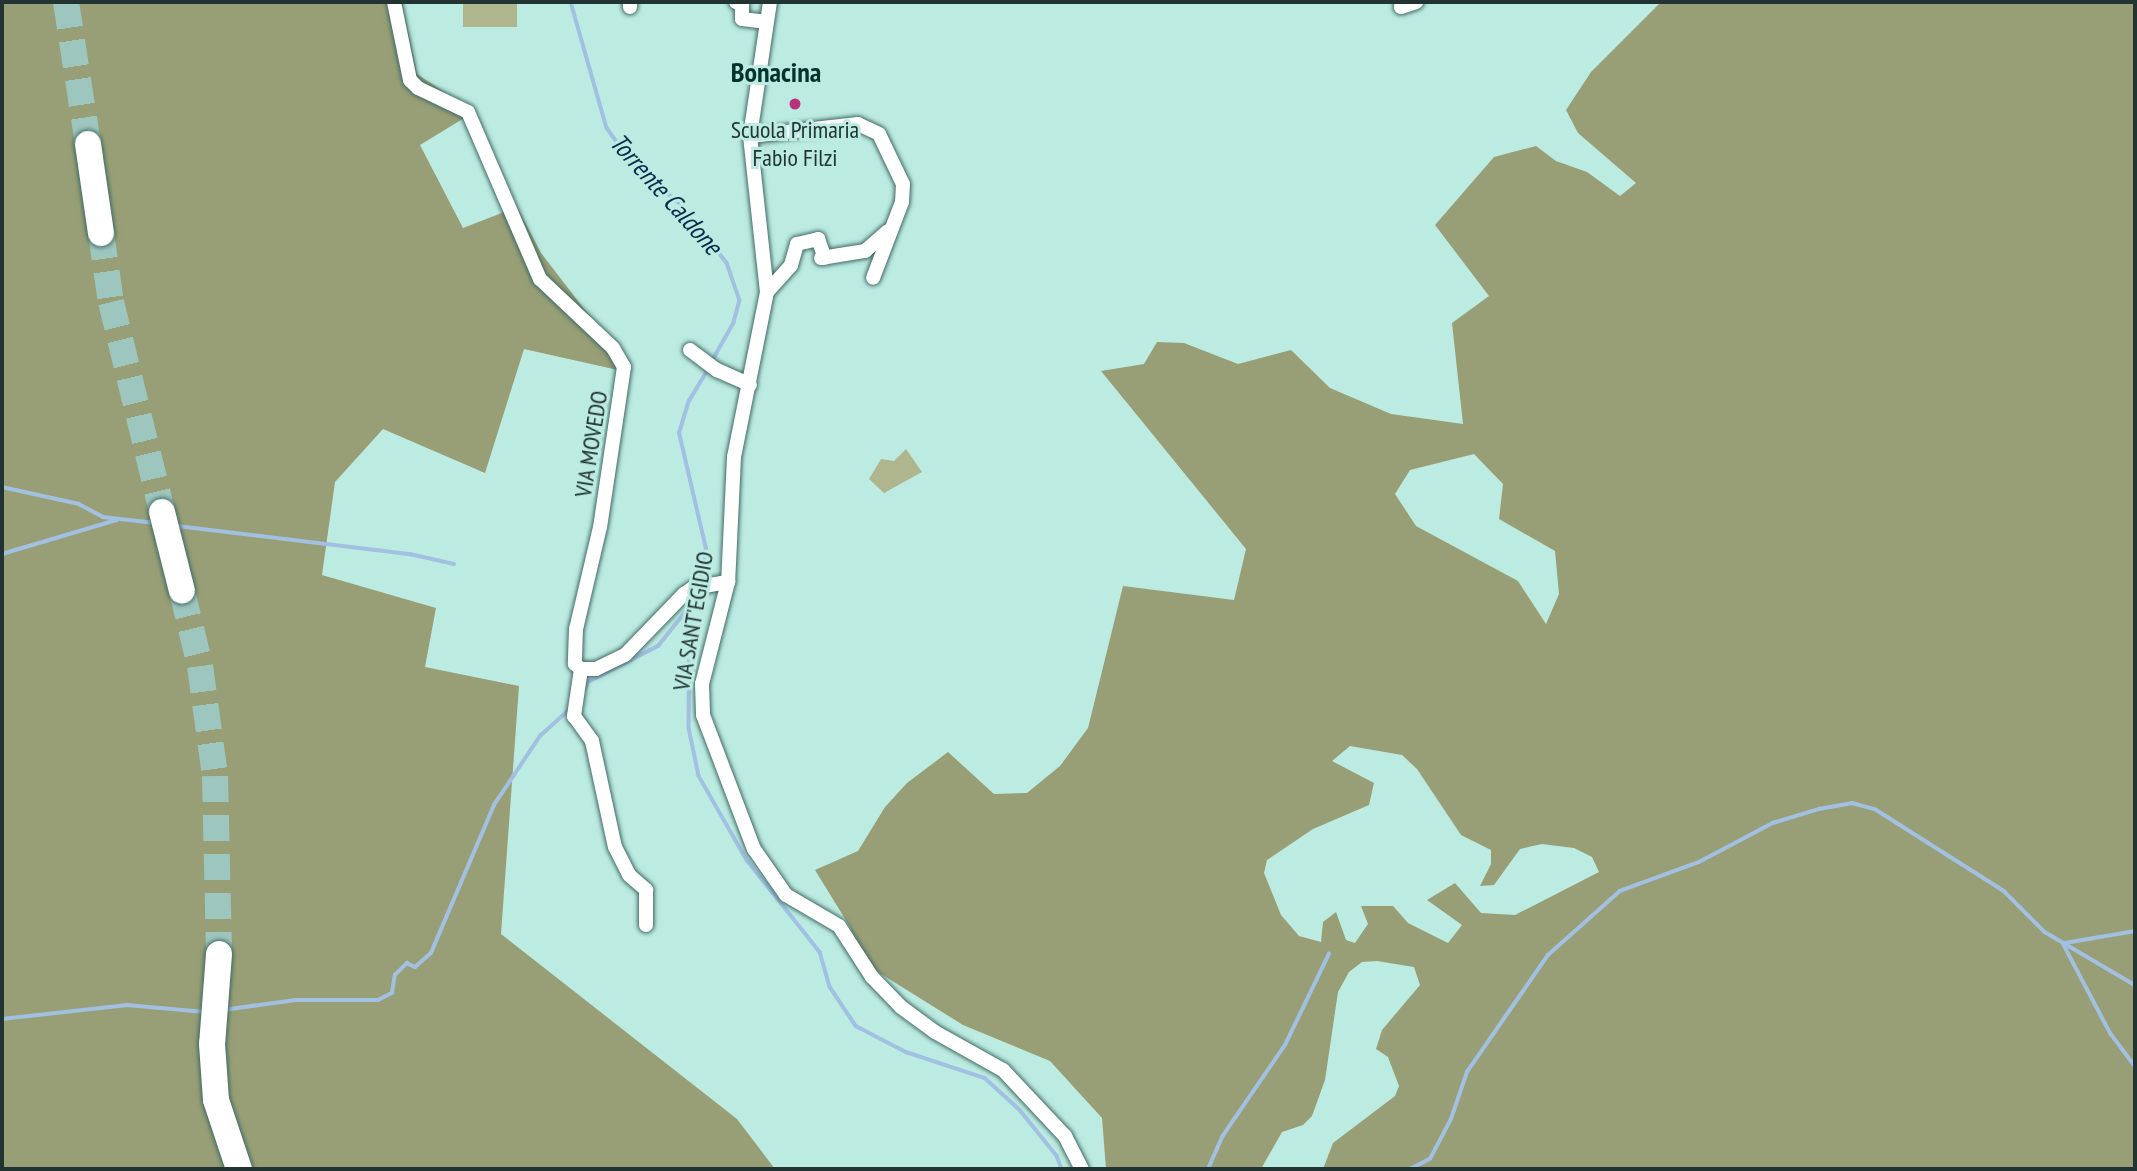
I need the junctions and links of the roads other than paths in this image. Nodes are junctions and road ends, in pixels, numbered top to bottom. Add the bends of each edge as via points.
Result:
1 (394, 2) edge
2 (736, 2) edge
3 (770, 2) edge
4 (1416, 2) edge
5 (1402, 5) edge
6 (765, 22) junction
7 (751, 136) junction
8 (88, 144) tunnel mouth
9 (896, 222) junction
10 (101, 233) tunnel mouth
11 (873, 278) dead end
12 (767, 292) junction
13 (690, 350) dead end
14 (750, 385) junction
15 (162, 512) tunnel mouth
16 (728, 582) junction
17 (182, 591) tunnel mouth
18 (581, 669) junction
19 (646, 925) dead end
20 (219, 954) tunnel mouth
21 (239, 1169) edge
22 (1082, 1169) edge

1 - 18 street, VIA MOVEDO via 410,80 468,112 540,279 613,348 624,367 600,527 572,654
2 - 6 street via 742,5 742,19
3 - 6 street, VIA SANT'EGIDIO
4 - 5 street
6 - 7 street, VIA SANT'EGIDIO
7 - 9 street via 858,124 869,127 879,134 904,184
7 - 12 street, VIA SANT'EGIDIO
8 - 10 highway
9 - 11 street
9 - 12 street via 865,251 823,258 818,239 797,244 791,265
12 - 14 street, VIA SANT'EGIDIO
13 - 14 street via 717,370
14 - 16 street, VIA SANT'EGIDIO via 734,457
15 - 17 highway
16 - 18 street via 693,588 625,655 596,669
16 - 22 street, VIA SANT'EGIDIO via 701,698 732,800 754,849 786,895 839,926 872,977 901,1007 1003,1070 1022,1088 1065,1136
18 - 19 street via 574,716 596,754 615,846 629,875 646,890
20 - 21 highway via 212,1044 216,1100

